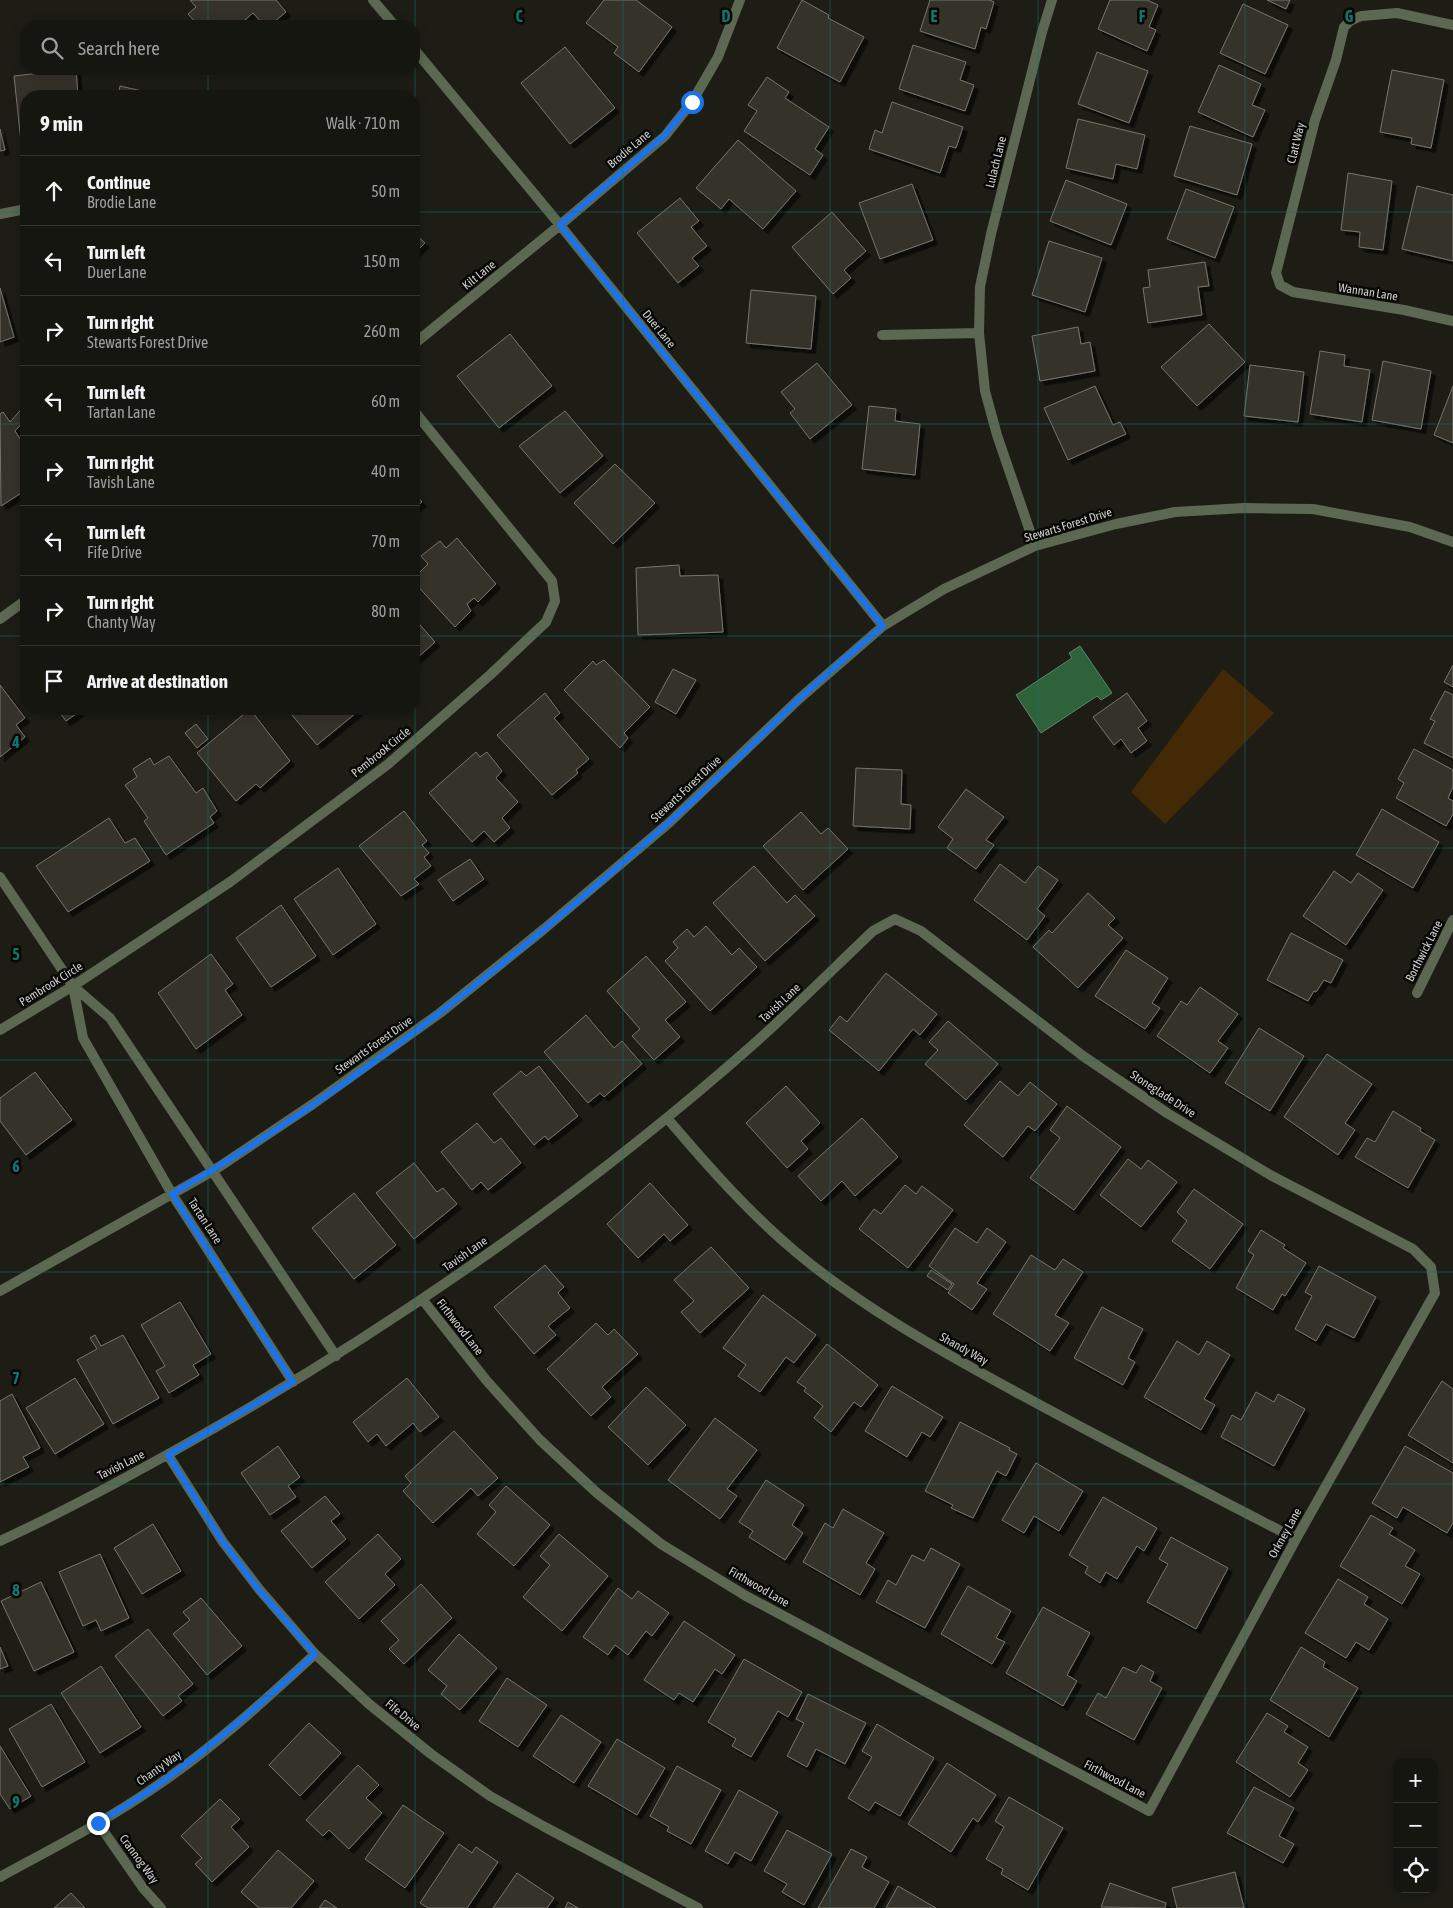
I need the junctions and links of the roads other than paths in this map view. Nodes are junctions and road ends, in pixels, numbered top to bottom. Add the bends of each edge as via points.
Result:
1 (373, 0) edge
2 (740, 0) edge
3 (1052, 0) edge
4 (390, 20) edge
5 (1453, 25) edge
6 (420, 56) edge
7 (20, 210) edge
8 (0, 214) edge
9 (560, 225) junction
10 (1280, 286) joint
11 (1453, 321) edge
12 (979, 332) junction
13 (882, 335) dead end
14 (420, 339) edge
15 (420, 418) edge
16 (1453, 542) edge
17 (1035, 546) junction
18 (20, 604) edge
19 (0, 619) edge
20 (883, 626) junction
21 (0, 877) edge
22 (895, 919) joint
23 (1453, 920) edge
24 (73, 986) junction
25 (1416, 993) dead end
26 (0, 1030) edge
27 (667, 1118) junction
28 (213, 1171) junction
29 (172, 1194) junction
30 (1431, 1267) joint
31 (0, 1290) edge
32 (422, 1299) junction
33 (336, 1356) junction
34 (293, 1382) junction
35 (168, 1455) junction
36 (1296, 1538) junction
37 (0, 1541) edge
38 (315, 1654) junction
39 (1149, 1811) joint
40 (98, 1823) junction
41 (0, 1877) edge
42 (161, 1908) edge
43 (698, 1908) edge

1 - 4 street
2 - 9 street, Brodie Lane via 718,57 692,102 664,136
3 - 12 street, Lulach Lane via 990,234 980,287
5 - 10 street, Clatt Way via 1397,13 1361,16 1344,27 1315,120 1276,273
6 - 9 street, Duer Lane
7 - 8 street
9 - 14 street, Kilt Lane
9 - 20 street, Duer Lane
10 - 11 street, Wannan Lane via 1307,296 1404,310
12 - 13 street
12 - 17 street, Lulach Lane via 985,391
15 - 24 street, Pembrook Circle via 552,581 555,601 546,622 386,765 230,882
16 - 17 street, Stewarts Forest Drive via 1410,528 1313,509 1244,508 1175,512
17 - 20 street, Stewarts Forest Drive via 944,589
18 - 19 street
20 - 28 street, Stewarts Forest Drive via 799,699 669,823 544,929 440,1013
21 - 24 street, Tartan Lane
22 - 27 street, Tavish Lane via 873,931 757,1042
22 - 30 street, Stoneglade Drive via 922,931 1083,1056 1167,1113 1272,1176 1413,1249
23 - 25 street, Borthwick Lane
24 - 26 street, Pembrook Circle
24 - 28 street, Tartan Lane via 110,1018
24 - 29 street, Tartan Lane via 83,1038
27 - 32 street, Tavish Lane via 526,1227
27 - 36 street, Shandy Way via 751,1211 797,1253 857,1298 952,1357
28 - 29 street, Stewarts Forest Drive
28 - 33 street, Tartan Lane
29 - 31 street, Stewarts Forest Drive
29 - 34 street, Tartan Lane
30 - 36 street, Orkney Lane via 1434,1293
32 - 33 street, Tavish Lane
32 - 39 street, Firthwood Lane via 486,1380 540,1440 597,1493 661,1544 746,1596
33 - 34 street, Tavish Lane
34 - 35 street, Tavish Lane
35 - 37 street, Tavish Lane
35 - 38 street, Fife Drive via 223,1542 259,1590
36 - 39 street, Orkney Lane
38 - 40 street, Chanty Way via 213,1744 158,1785
38 - 43 street, Fife Drive via 376,1710 490,1796
40 - 41 street, Chanty Way
40 - 42 street, Crannog Way via 143,1888

